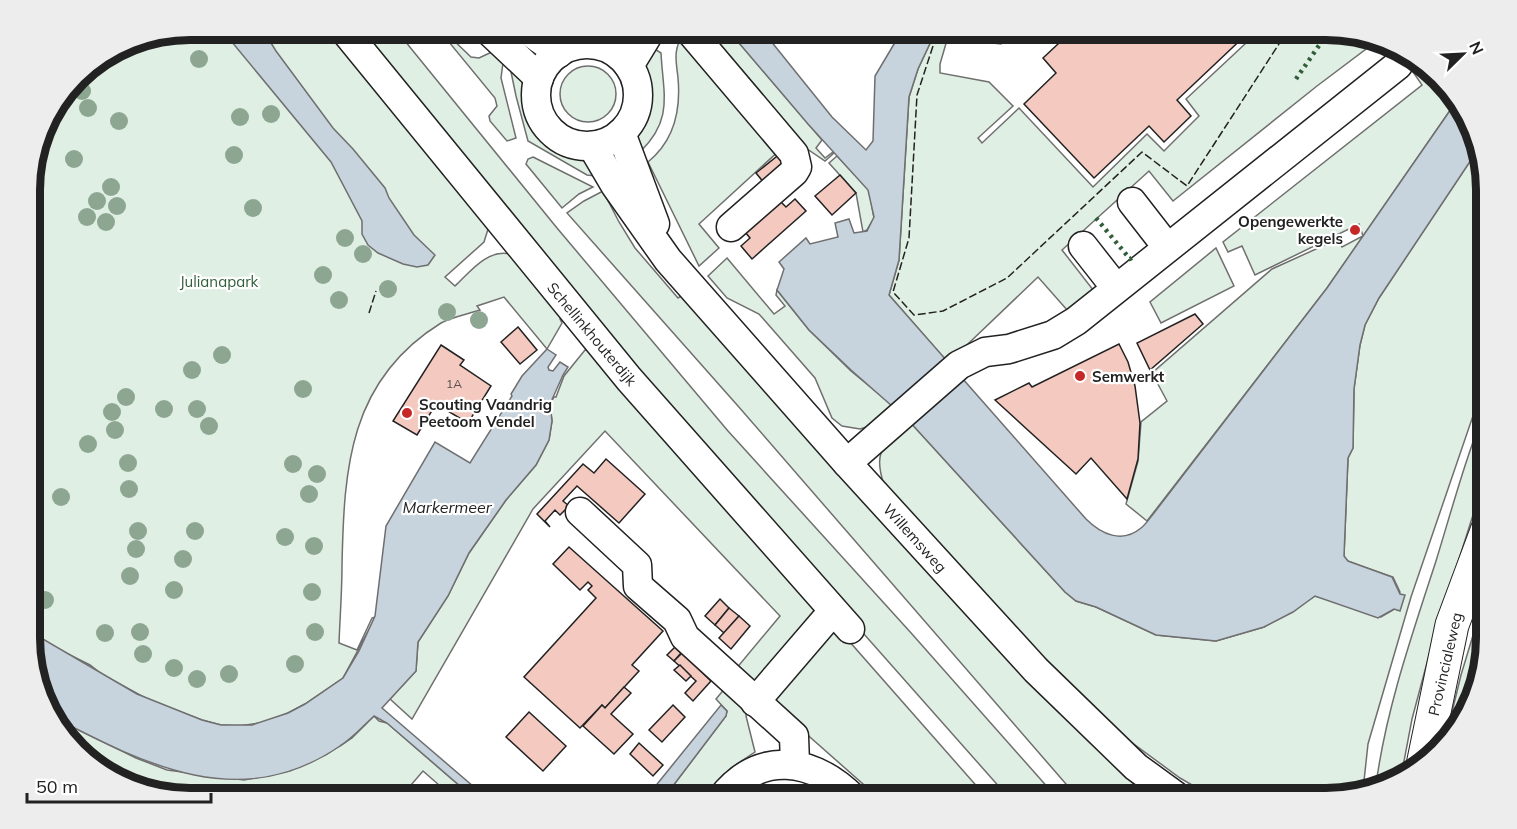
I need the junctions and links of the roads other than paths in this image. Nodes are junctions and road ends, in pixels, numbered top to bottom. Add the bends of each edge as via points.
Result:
1 (353, 41) edge
2 (500, 41) edge
3 (543, 41) edge
4 (596, 41) edge
5 (609, 41) edge
6 (644, 41) edge
7 (698, 41) edge
8 (559, 52) junction
9 (1398, 65) dead end
10 (629, 66) junction
11 (539, 78) junction
12 (621, 134) junction
13 (592, 146) junction
14 (1132, 202) dead end
15 (731, 227) dead end
16 (1083, 246) dead end
17 (1167, 247) junction
18 (668, 260) junction
19 (1116, 288) junction
20 (847, 463) junction
21 (580, 512) dead end
22 (1476, 561) edge
23 (755, 702) junction
24 (1426, 751) edge
25 (795, 764) junction
26 (729, 788) edge
27 (842, 788) edge
28 (1165, 788) edge

1 - 23 street, Schellinkhouterdijk via 628,379 842,620
2 - 11 street
3 - 8 street
4 - 8 street
5 - 10 street
6 - 10 street
7 - 15 street via 796,159 794,172
8 - 11 street
9 - 17 street
10 - 12 street via 637,83 638,102 633,119
11 - 13 street via 536,95 547,127 575,145
12 - 13 street
12 - 18 street, Willemsweg
13 - 18 street, Willemsweg
14 - 17 street
16 - 19 street
17 - 19 street
18 - 20 street, Willemsweg
19 - 20 street via 1053,335 985,352 959,365
20 - 28 street, Willemsweg via 1036,670 1136,767
21 - 23 street via 637,565 638,586 676,620 685,637
22 - 24 main road, Provincialeweg via 1452,625
23 - 25 street via 794,736
25 - 26 street via 761,768
25 - 27 street via 832,779

